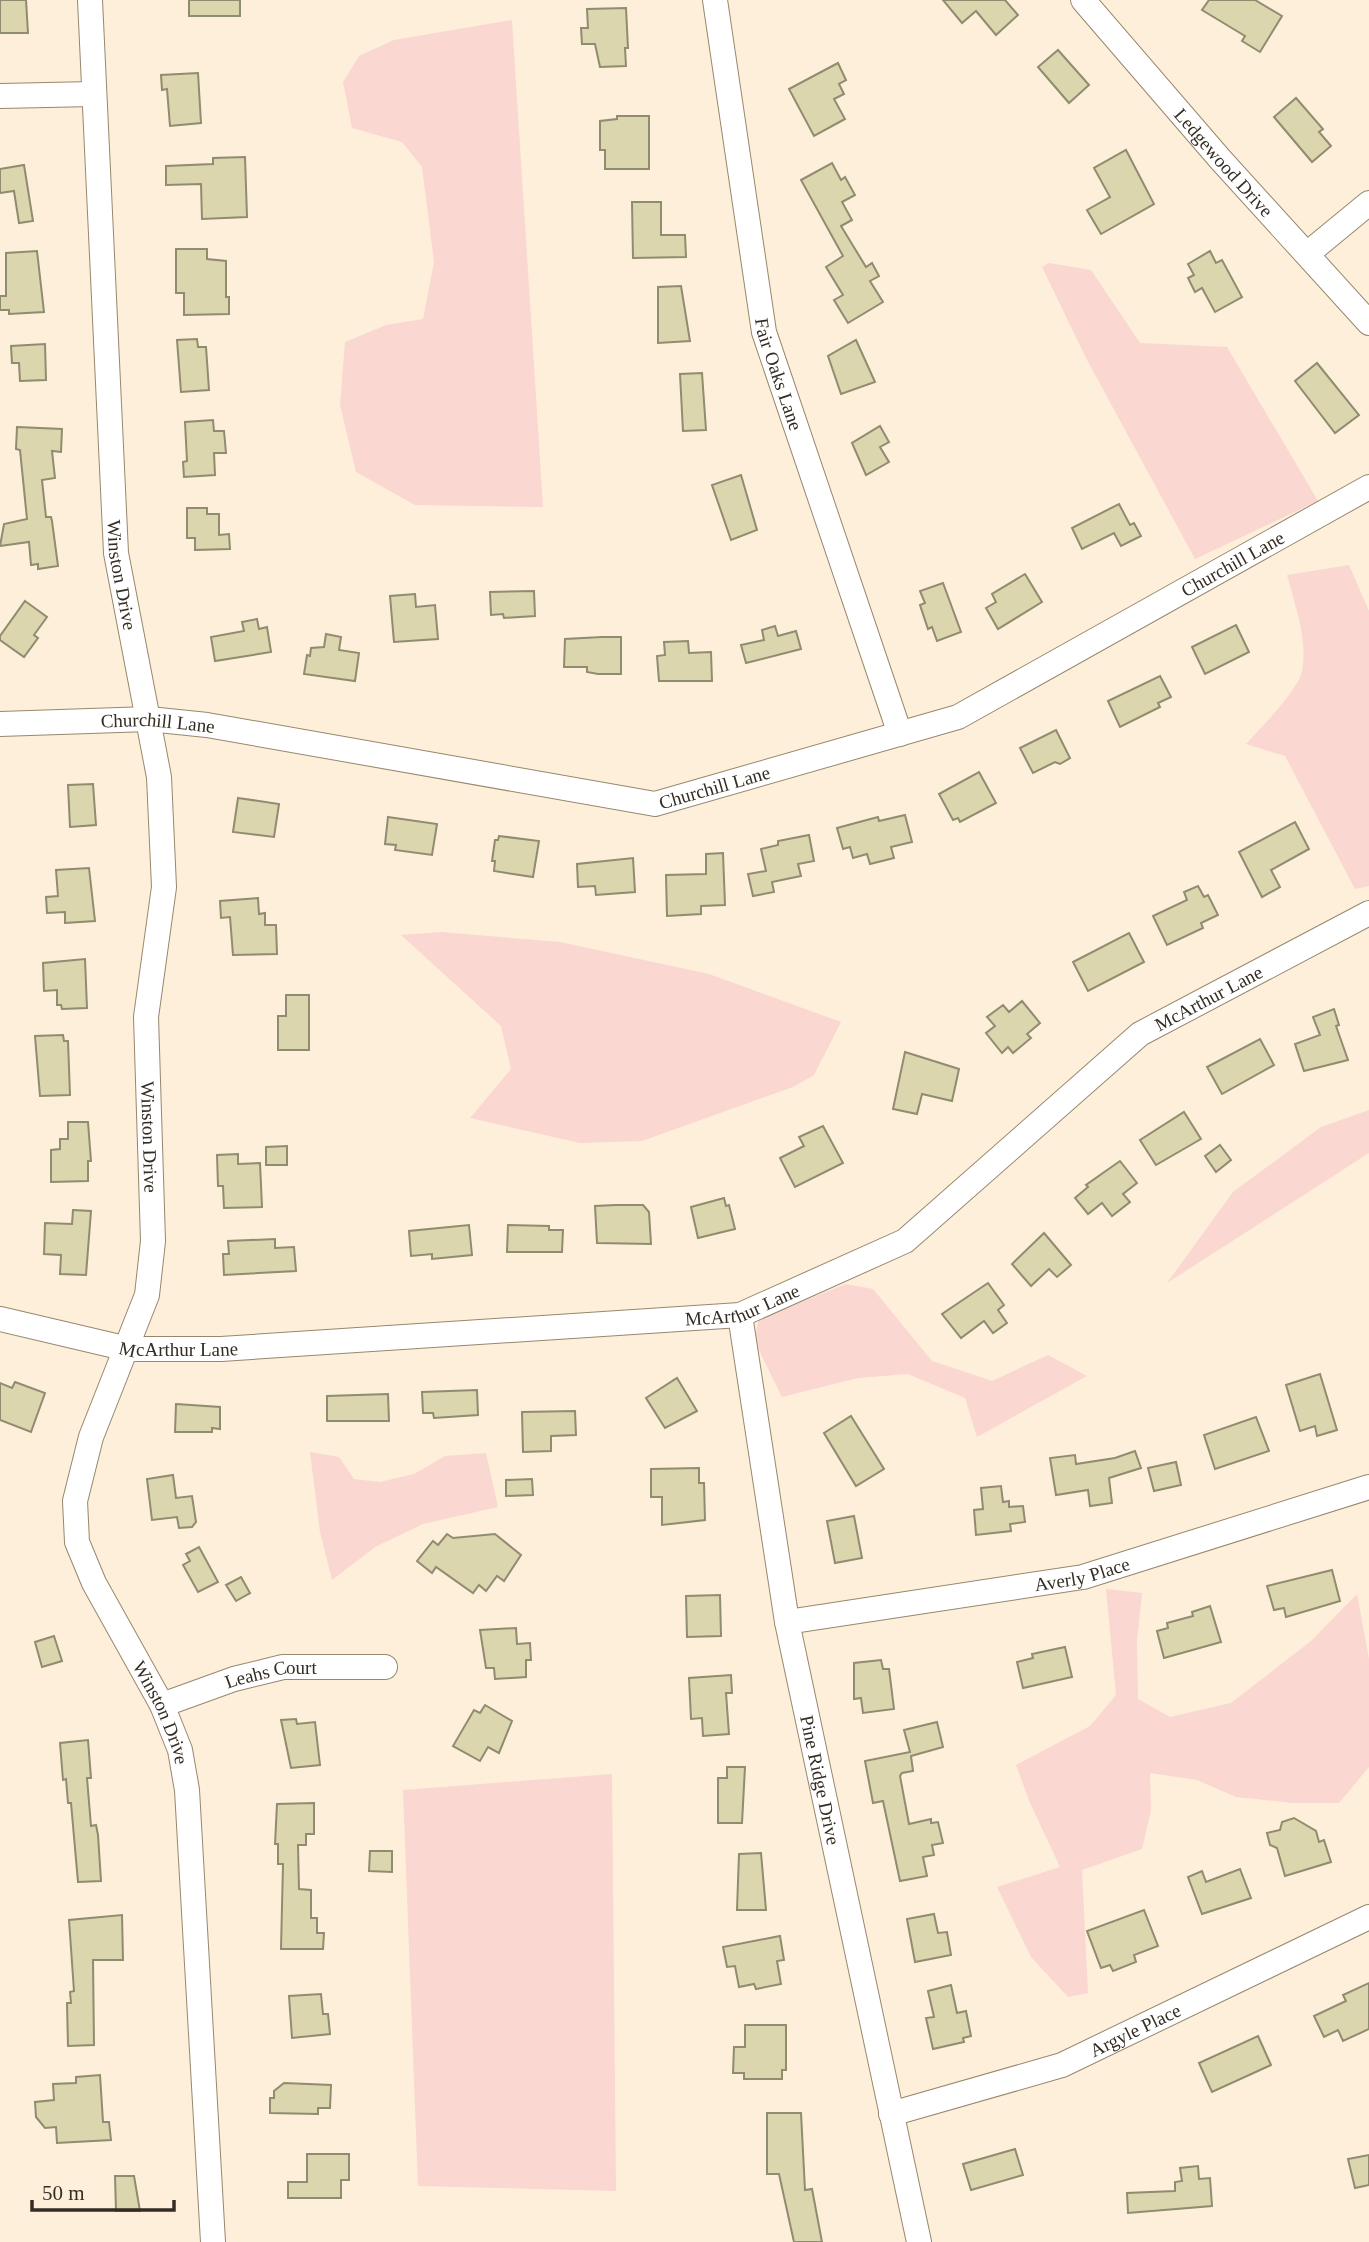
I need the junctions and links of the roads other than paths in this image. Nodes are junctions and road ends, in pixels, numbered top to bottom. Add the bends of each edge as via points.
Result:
1 (90, 0) edge
2 (715, 0) edge
3 (1083, 0) edge
4 (94, 94) junction
5 (0, 96) edge
6 (1369, 203) edge
7 (1307, 254) junction
8 (1369, 323) edge
9 (1369, 487) edge
10 (149, 719) junction
11 (0, 724) edge
12 (900, 734) junction
13 (1369, 913) edge
14 (740, 1315) junction
15 (0, 1319) edge
16 (128, 1349) junction
17 (1369, 1487) edge
18 (787, 1622) junction
19 (385, 1667) dead end
20 (162, 1705) junction
21 (1369, 1917) edge
22 (891, 2114) junction
23 (213, 2242) edge
24 (919, 2242) edge

1 - 4 street, Winston Drive
2 - 12 street, Fair Oaks Lane via 764,332
3 - 7 street, Ledgewood Drive
4 - 5 street
4 - 10 street, Winston Drive via 117,553
6 - 7 street
7 - 8 street, Ledgewood Drive
9 - 12 street, Churchill Lane via 958,717
10 - 11 street, Churchill Lane
10 - 12 street, Churchill Lane via 316,743 655,804
10 - 16 street, Winston Drive via 159,777 164,859 146,1017 153,1241 147,1295
13 - 14 street, McArthur Lane via 1140,1034 905,1241
14 - 16 street, McArthur Lane via 221,1349
14 - 18 street, Pine Ridge Drive
15 - 16 street, McArthur Lane
16 - 20 street, Winston Drive via 91,1437 75,1501 77,1542 94,1583
17 - 18 street, Averly Place via 1083,1577
18 - 22 street, Pine Ridge Drive
19 - 20 street, Leahs Court via 283,1667
20 - 23 street, Winston Drive via 180,1750 187,1790
21 - 22 street, Argyle Place via 1062,2065
22 - 24 street, Pine Ridge Drive

